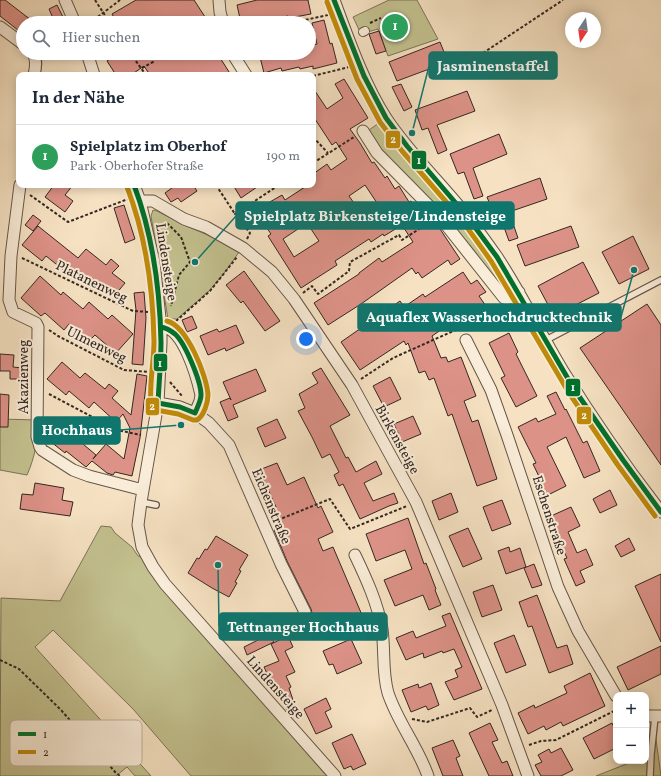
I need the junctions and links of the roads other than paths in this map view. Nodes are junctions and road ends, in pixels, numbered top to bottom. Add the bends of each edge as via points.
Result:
1 (65, 0) edge
2 (219, 0) edge
3 (334, 0) edge
4 (71, 16) edge
5 (221, 16) edge
6 (0, 27) edge
7 (16, 39) edge
8 (35, 60) edge
9 (89, 60) edge
10 (236, 60) edge
11 (35, 72) edge
12 (93, 72) edge
13 (244, 72) edge
14 (363, 131) road end
15 (134, 188) edge
16 (19, 190) edge
17 (135, 199) junction
18 (661, 280) edge
19 (519, 292) junction
20 (163, 327) junction
21 (466, 340) dead end
22 (546, 340) junction
23 (158, 403) junction
24 (191, 411) junction
25 (143, 490) junction
26 (141, 502) junction
27 (156, 505) dead end
28 (661, 512) edge
29 (355, 555) dead end
30 (300, 620) dead end
31 (614, 692) edge
32 (654, 716) edge
33 (335, 776) edge
34 (428, 776) edge
35 (528, 776) edge
36 (650, 776) edge

1 - 4 street
2 - 5 street
3 - 19 street via 359,65 385,117 420,162 470,218
6 - 7 street
8 - 11 street
9 - 12 street
10 - 13 street
14 - 19 street via 377,153 439,216 504,298 507,299
15 - 17 street, Lindensteige
16 - 25 street, Akazienweg via 9,300 13,312 36,323 38,327 37,437 40,447 48,455 78,472
17 - 20 street, Lindensteige via 154,262
17 - 35 street, Birkensteige via 153,201 243,248 272,272 294,299 352,385 416,502 502,705
18 - 22 lane
19 - 22 street
20 - 23 street, Lindensteige
20 - 24 street via 180,338 191,362 200,401
21 - 31 street, Eschenstraße via 491,390 558,587 578,631
22 - 28 street via 586,405
23 - 24 street, Eichenstraße
23 - 25 street, Lindensteige
24 - 30 street, Eichenstraße via 209,423 229,445 305,612
25 - 26 street, Lindensteige
26 - 27 lane
26 - 33 street, Lindensteige via 138,525 142,547 152,566 165,584
29 - 34 street via 380,617 388,693 423,760
32 - 36 lane

